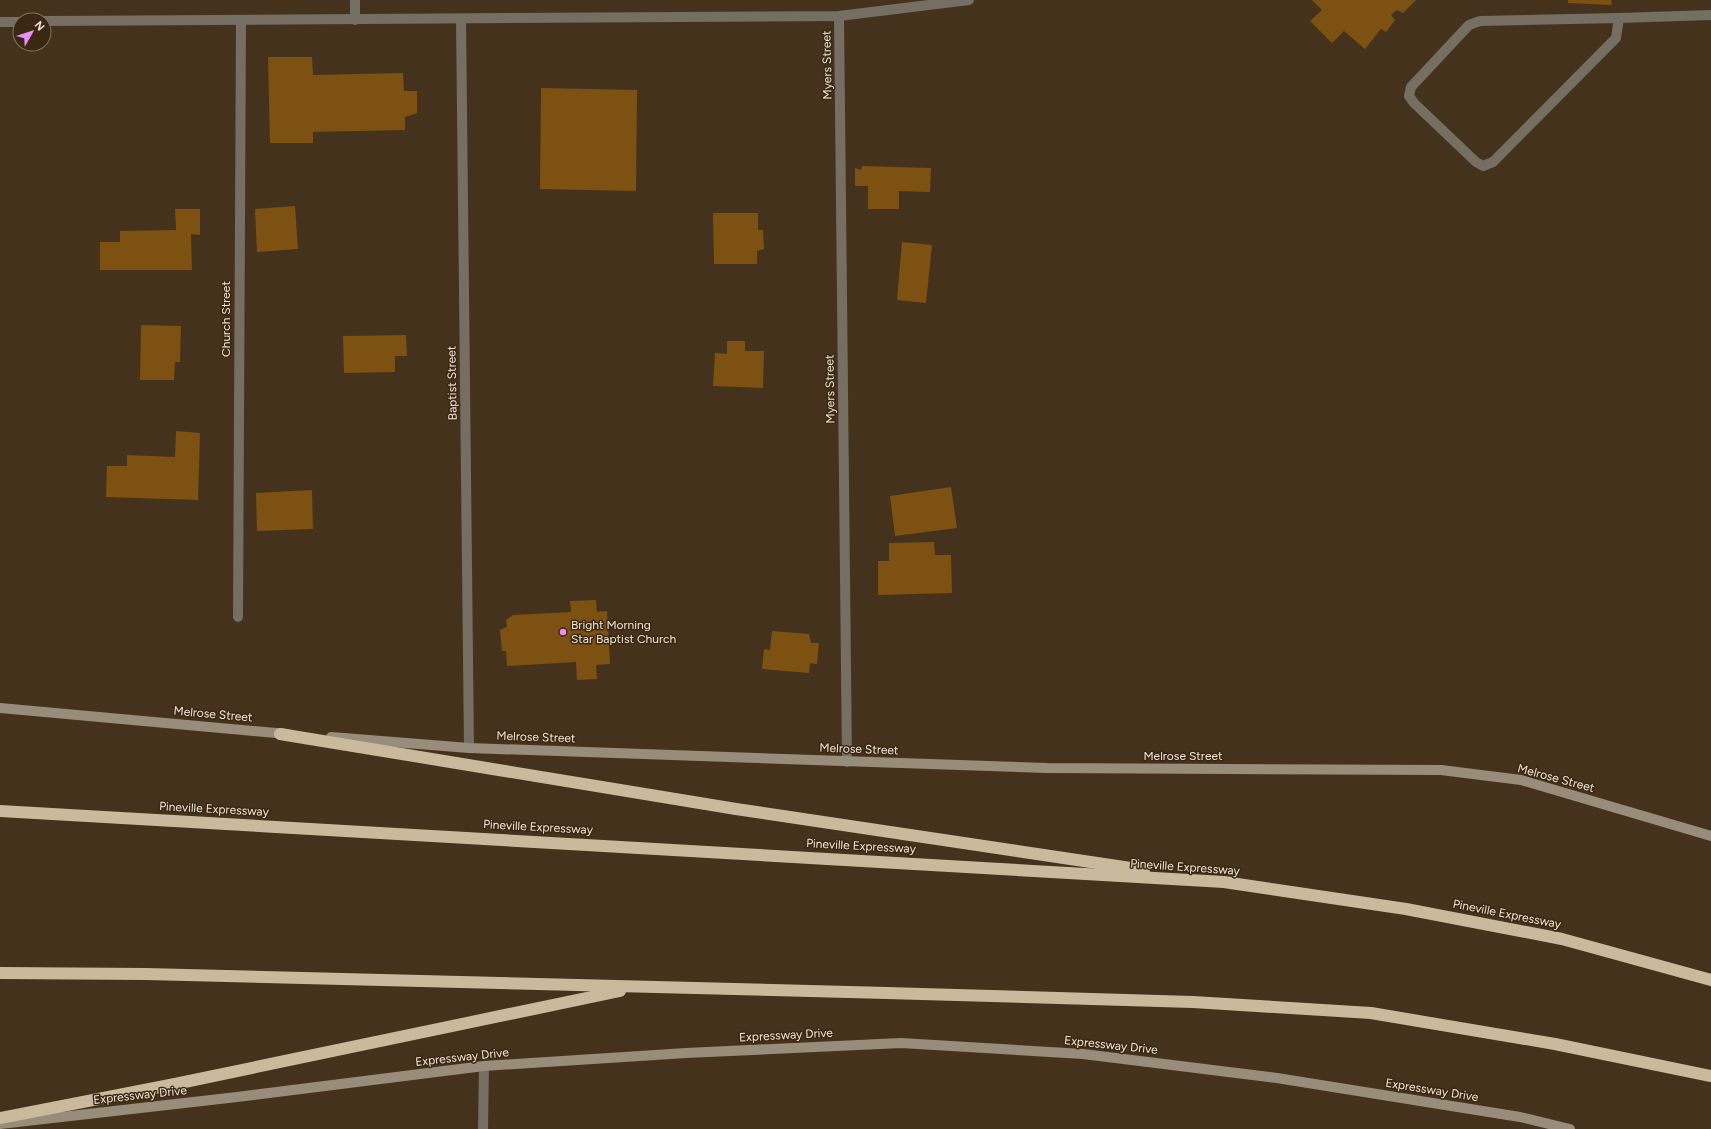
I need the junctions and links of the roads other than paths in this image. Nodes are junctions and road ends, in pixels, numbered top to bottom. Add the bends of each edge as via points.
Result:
1 (355, 0) edge
2 (969, 0) edge
3 (1711, 15) edge
4 (839, 16) junction
5 (1619, 18) junction
6 (461, 19) junction
7 (241, 20) junction
8 (355, 20) junction
9 (52, 21) edge
10 (0, 22) edge
11 (12, 22) edge
12 (238, 617) dead end
13 (0, 708) edge
14 (280, 734) junction
15 (469, 748) junction
16 (847, 762) junction
17 (0, 811) edge
18 (1711, 836) edge
19 (1224, 882) junction
20 (0, 973) edge
21 (1711, 980) edge
22 (641, 987) junction
23 (484, 1066) junction
24 (1711, 1076) edge
25 (0, 1118) edge
26 (0, 1124) edge
27 (483, 1129) edge
28 (1570, 1129) edge

1 - 8 street
2 - 4 street
3 - 5 street
4 - 6 street
4 - 16 street, Myers Street
5 - 5 street via 1480,21 1469,24 1411,87 1409,96 1414,104 1483,166 1492,162 1616,38
6 - 8 street
6 - 15 street, Baptist Street
7 - 8 street
7 - 9 street
7 - 12 street, Church Street
10 - 11 street
13 - 14 main road, Melrose Street
14 - 15 main road, Melrose Street
14 - 19 highway via 736,809
15 - 16 main road, Melrose Street
16 - 18 main road, Melrose Street via 1047,768 1441,770 1521,780
17 - 19 highway, Pineville Expressway
19 - 21 highway, Pineville Expressway via 1406,909 1562,939
20 - 22 highway via 146,974
22 - 24 highway via 1185,1002 1371,1013 1555,1044
22 - 25 highway
23 - 26 main road, Expressway Drive
23 - 27 street
23 - 28 main road, Expressway Drive via 901,1043 1083,1054 1277,1078 1520,1117

